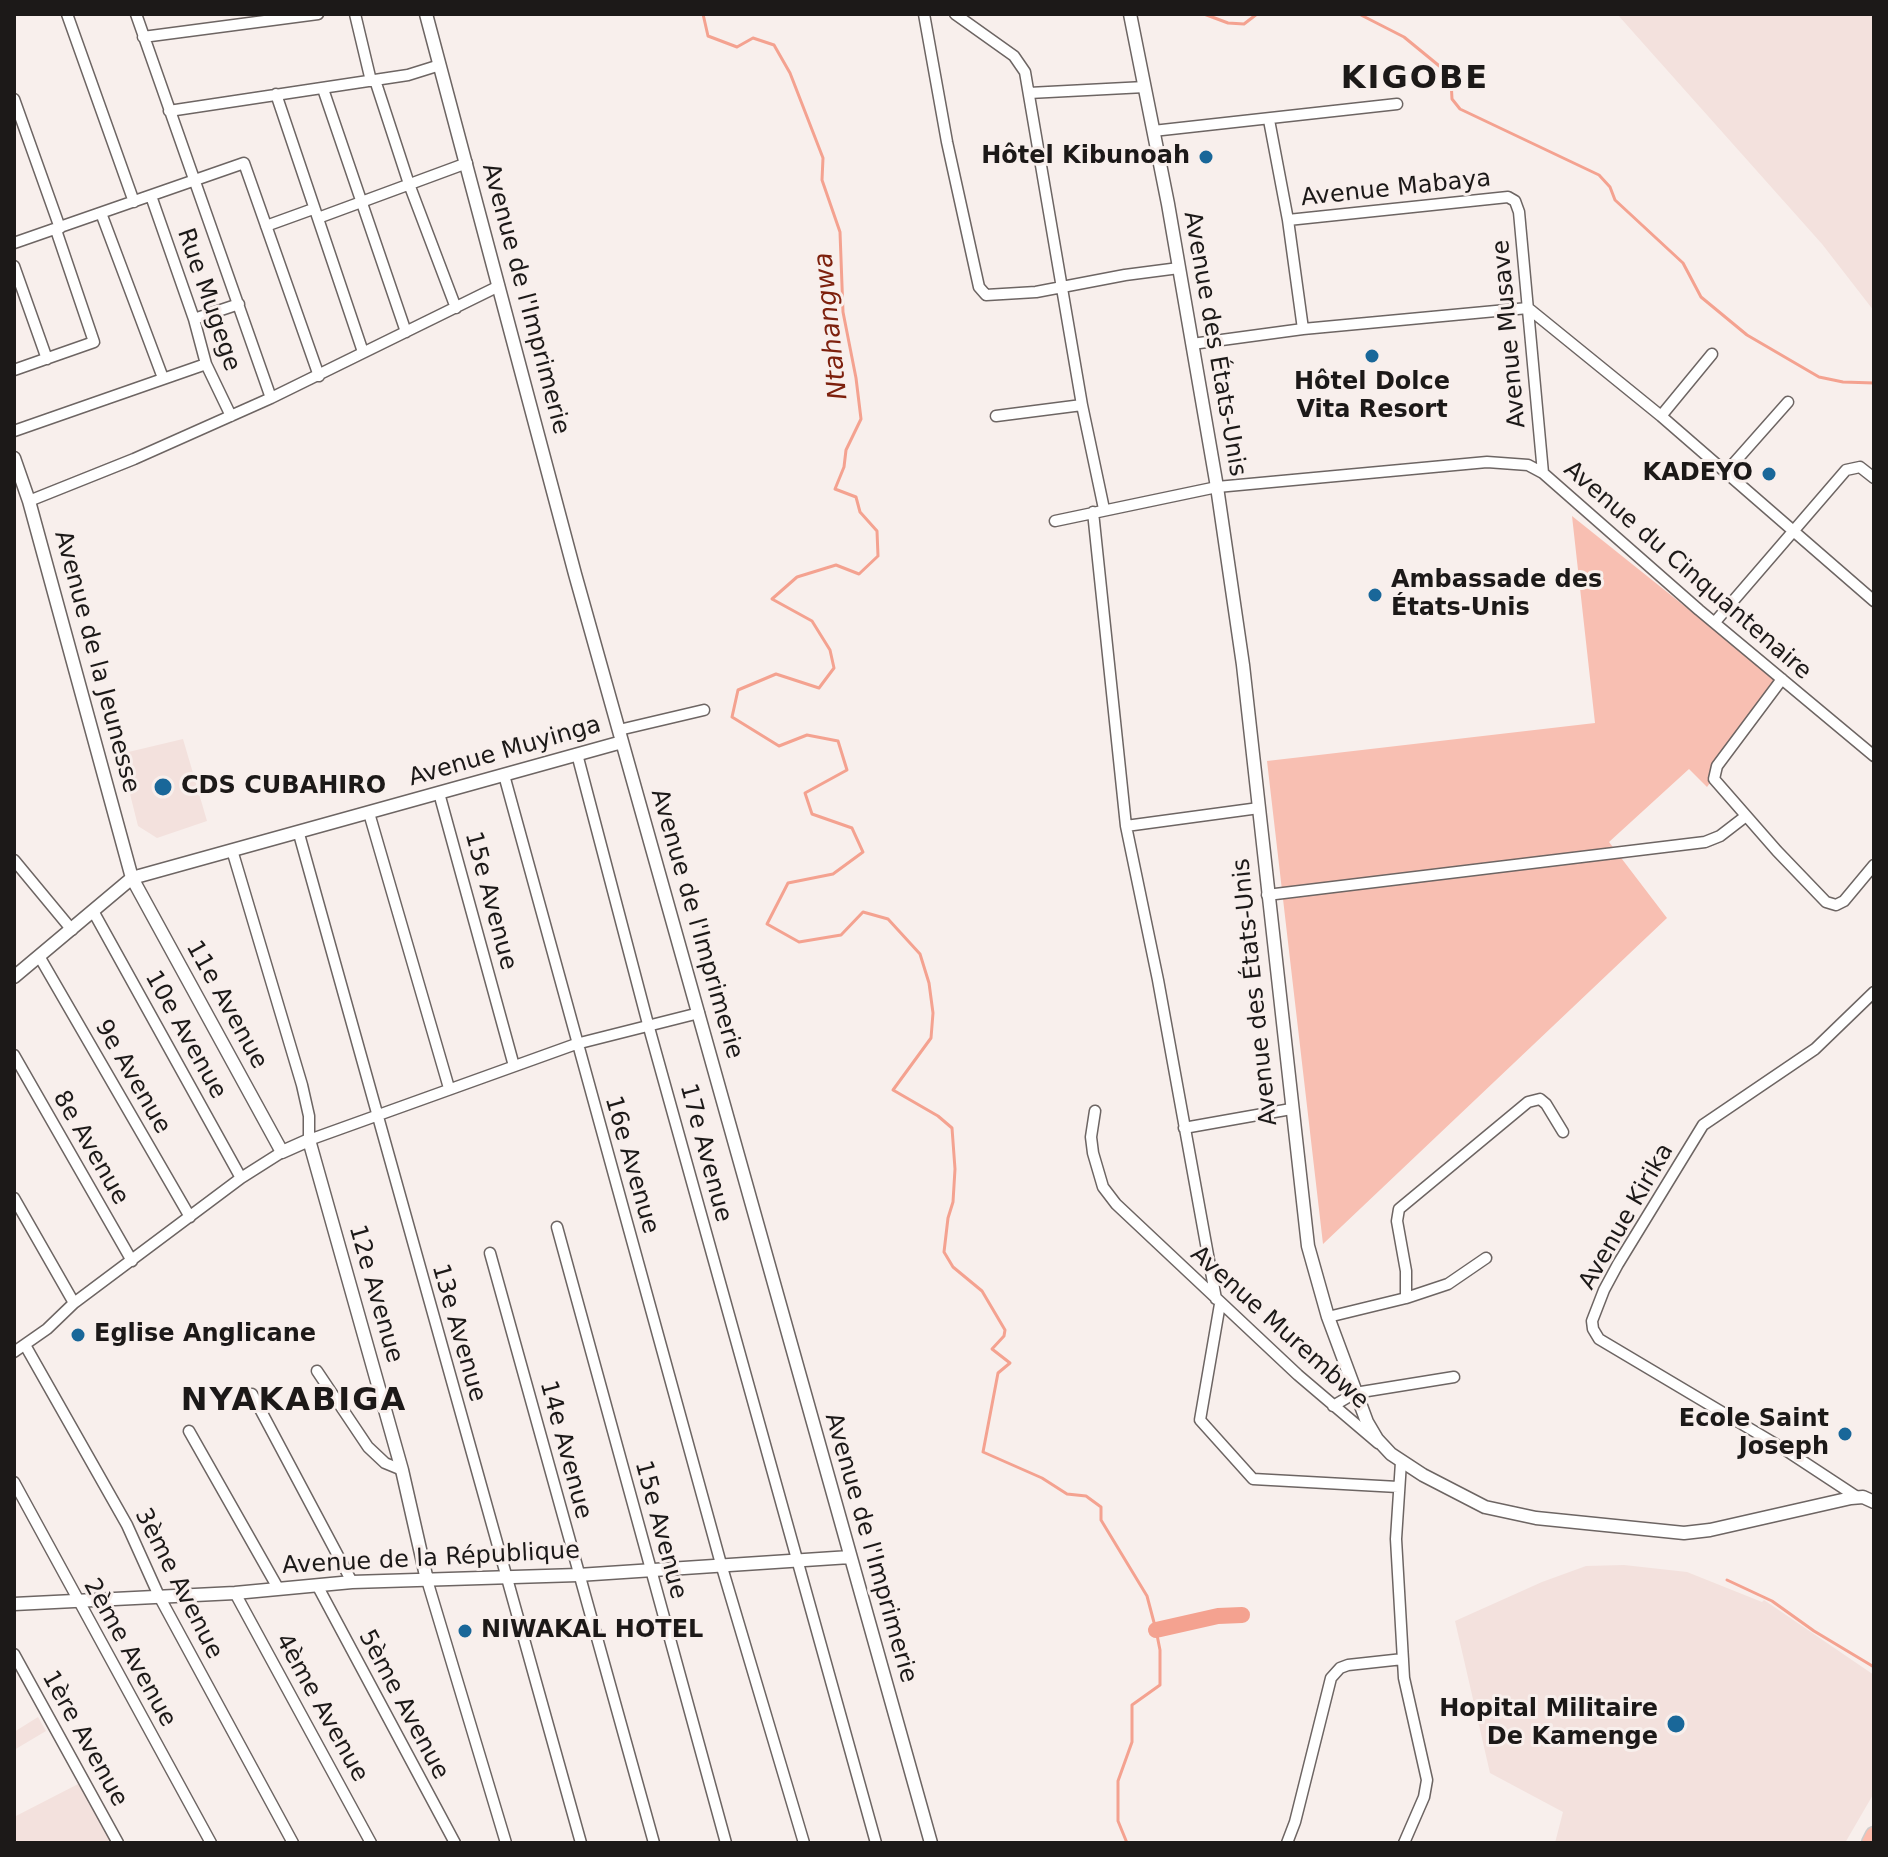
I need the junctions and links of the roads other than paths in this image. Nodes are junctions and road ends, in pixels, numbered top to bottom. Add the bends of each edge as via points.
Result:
1 (67, 14) edge
2 (136, 14) edge
3 (318, 14) edge
4 (355, 14) edge
5 (426, 14) edge
6 (924, 14) edge
7 (955, 14) edge
8 (1131, 20) edge
9 (143, 37) junction
10 (440, 65) junction
11 (373, 81) junction
12 (1145, 87) junction
13 (323, 89) junction
14 (1029, 93) junction
15 (276, 94) junction
16 (14, 99) edge
17 (1397, 104) dead end
18 (169, 111) junction
19 (1269, 120) junction
20 (1153, 131) junction
21 (467, 163) junction
22 (194, 180) junction
23 (409, 184) junction
24 (151, 196) junction
25 (1508, 197) joint
26 (359, 200) junction
27 (134, 202) junction
28 (101, 213) junction
29 (316, 213) junction
30 (1288, 220) junction
31 (266, 226) junction
32 (58, 229) junction
33 (14, 243) edge
34 (14, 266) edge
35 (1179, 268) junction
36 (499, 286) junction
37 (1062, 286) junction
38 (239, 304) junction
39 (456, 308) junction
40 (1528, 308) junction
41 (194, 319) junction
42 (1303, 329) junction
43 (406, 332) junction
44 (1192, 344) junction
45 (363, 352) junction
46 (1712, 354) dead end
47 (47, 359) junction
48 (206, 364) junction
49 (14, 370) edge
50 (319, 376) junction
51 (163, 378) junction
52 (271, 398) junction
53 (1788, 402) dead end
54 (1082, 405) junction
55 (231, 416) junction
56 (996, 416) dead end
57 (1661, 416) junction
58 (14, 431) edge
59 (14, 458) edge
60 (1726, 472) junction
61 (1543, 473) junction
62 (1874, 478) edge
63 (1217, 487) junction
64 (29, 501) junction
65 (1099, 511) junction
66 (1055, 521) dead end
67 (1794, 532) junction
68 (1874, 601) edge
69 (1715, 622) junction
70 (1782, 679) junction
71 (704, 710) dead end
72 (621, 736) junction
73 (577, 754) junction
74 (1874, 756) edge
75 (504, 775) junction
76 (439, 793) junction
77 (1259, 808) junction
78 (369, 813) junction
79 (1746, 816) junction
80 (1126, 826) junction
81 (299, 834) junction
82 (232, 850) junction
83 (14, 860) edge
84 (1874, 865) edge
85 (132, 878) junction
86 (1267, 895) junction
87 (93, 911) junction
88 (72, 930) junction
89 (39, 956) junction
90 (14, 977) edge
91 (1874, 992) edge
92 (699, 1013) junction
93 (648, 1024) junction
94 (576, 1044) junction
95 (14, 1055) edge
96 (514, 1066) junction
97 (449, 1088) junction
98 (1291, 1109) junction
99 (1095, 1111) dead end
100 (376, 1115) junction
101 (1184, 1128) junction
102 (1563, 1132) dead end
103 (309, 1140) junction
104 (282, 1152) junction
105 (241, 1178) junction
106 (14, 1198) edge
107 (190, 1217) junction
108 (557, 1227) dead end
109 (490, 1253) dead end
110 (1486, 1258) dead end
111 (132, 1261) junction
112 (1406, 1298) junction
113 (1218, 1302) junction
114 (74, 1303) junction
115 (1328, 1317) junction
116 (25, 1345) junction
117 (14, 1352) edge
118 (317, 1371) dead end
119 (1454, 1377) dead end
120 (1355, 1393) junction
121 (252, 1394) dead end
122 (1333, 1406) junction
123 (189, 1431) dead end
124 (1386, 1449) junction
125 (1401, 1462) junction
126 (402, 1470) junction
127 (14, 1482) edge
128 (1398, 1487) junction
129 (1857, 1497) junction
130 (1874, 1502) edge
131 (850, 1557) junction
132 (797, 1562) junction
133 (721, 1564) junction
134 (650, 1569) junction
135 (578, 1575) junction
136 (506, 1578) junction
137 (427, 1580) junction
138 (352, 1582) junction
139 (317, 1585) junction
140 (278, 1588) junction
141 (235, 1593) junction
142 (159, 1596) junction
143 (77, 1600) junction
144 (14, 1604) edge
145 (14, 1654) edge
146 (1403, 1659) junction
147 (1874, 1835) edge
148 (118, 1843) edge
149 (211, 1843) edge
150 (293, 1843) edge
151 (371, 1843) edge
152 (455, 1843) edge
153 (506, 1843) edge
154 (581, 1843) edge
155 (654, 1843) edge
156 (726, 1843) edge
157 (804, 1843) edge
158 (876, 1843) edge
159 (931, 1843) edge
160 (1287, 1843) edge
161 (1404, 1843) edge
162 (1870, 1843) edge

1 - 27 street
2 - 9 street
3 - 9 street
4 - 11 street
5 - 10 street, Avenue de l'Imprimerie
6 - 37 street via 979,287 996,296
7 - 14 street via 1014,56 1025,72
8 - 12 street, Avenue des États-Unis
9 - 18 street
10 - 11 street
10 - 21 street, Avenue de l'Imprimerie
11 - 13 street
11 - 23 street
12 - 14 street
12 - 20 street, Avenue des États-Unis
13 - 15 street
13 - 26 street
14 - 37 street
15 - 18 street
15 - 29 street
16 - 32 street
17 - 19 street
18 - 22 street
19 - 20 street
19 - 30 street
20 - 35 street, Avenue des États-Unis
21 - 23 street
21 - 36 street, Avenue de l'Imprimerie
22 - 24 street
22 - 31 street via 244,163
22 - 38 street
23 - 26 street
23 - 39 street
24 - 27 street
24 - 41 street, Rue Mugege
25 - 30 street, Avenue Mabaya
25 - 40 street, Avenue Musave via 1519,212
26 - 29 street
26 - 43 street
27 - 28 street
28 - 32 street
28 - 51 street
29 - 31 street
29 - 45 street
30 - 42 street
31 - 50 street
32 - 33 street
32 - 47 street via 94,339 91,345
34 - 47 street
35 - 37 street
35 - 44 street, Avenue des États-Unis
36 - 39 street
36 - 72 street, Avenue de l'Imprimerie
37 - 54 street
38 - 41 street
38 - 52 street
39 - 43 street
40 - 42 street
40 - 57 street
40 - 61 street, Avenue Musave
41 - 48 street, Rue Mugege
42 - 44 street
43 - 45 street
44 - 63 street, Avenue des États-Unis
45 - 50 street
46 - 57 street
47 - 49 street
48 - 51 street
48 - 55 street, Rue Mugege
50 - 52 street
51 - 58 street
52 - 55 street
53 - 60 street
54 - 56 street
54 - 65 street
55 - 64 street
57 - 60 street
59 - 64 street, Avenue de la Jeunesse
60 - 67 street
61 - 63 street, Avenue du Cinquantenaire via 1522,464 1487,462
61 - 69 street, Avenue du Cinquantenaire
62 - 67 street via 1862,468 1846,470
63 - 65 street, Avenue du Cinquantenaire
63 - 77 street, Avenue des États-Unis
64 - 85 street, Avenue de la Jeunesse
65 - 66 street, Avenue du Cinquantenaire
65 - 80 street
67 - 68 street
67 - 69 street
69 - 70 street, Avenue du Cinquantenaire
70 - 74 street, Avenue du Cinquantenaire
70 - 79 street via 1713,774
71 - 72 street
72 - 73 street, Avenue Muyinga
72 - 92 street, Avenue de l'Imprimerie
73 - 75 street, Avenue Muyinga
73 - 93 street, 17e Avenue
75 - 76 street, Avenue Muyinga
75 - 94 street, 16e Avenue
76 - 78 street, Avenue Muyinga
76 - 96 street, 15e Avenue
77 - 80 street
77 - 86 street, Avenue des États-Unis
78 - 81 street, Avenue Muyinga
78 - 97 street
79 - 84 street via 1832,905 1844,901
79 - 86 street via 1705,842
80 - 101 street
81 - 82 street, Avenue Muyinga
81 - 100 street, 13e Avenue
82 - 85 street, Avenue Muyinga
82 - 103 street, 12e Avenue via 302,1085
83 - 88 street
85 - 87 street, Avenue Muyinga
85 - 104 street, 11e Avenue
86 - 98 street, Avenue des États-Unis
87 - 88 street, Avenue Muyinga
87 - 105 street, 10e Avenue
88 - 89 street, Avenue Muyinga
89 - 90 street, Avenue Muyinga
89 - 107 street, 9e Avenue
91 - 129 street, Avenue Kirika via 1806,1056 1703,1125 1618,1264 1592,1321 1599,1339
92 - 93 street
92 - 131 street, Avenue de l'Imprimerie
93 - 94 street
93 - 132 street, 17e Avenue
94 - 96 street
94 - 133 street, 16e Avenue
95 - 111 street, 8e Avenue
96 - 97 street
97 - 100 street
98 - 101 street
98 - 115 street, Avenue des États-Unis via 1308,1246
99 - 113 street, Avenue Murembwe via 1091,1137 1103,1187
100 - 103 street
100 - 136 street, 13e Avenue
101 - 113 street
102 - 112 street via 1546,1104 1531,1100 1403,1205 1397,1221
103 - 104 street
103 - 126 street, 12e Avenue
104 - 105 street
105 - 107 street
106 - 114 street
107 - 111 street
108 - 134 street, 15e Avenue
109 - 135 street, 14e Avenue
110 - 112 street via 1448,1284
111 - 114 street
112 - 115 street
113 - 122 street, Avenue Murembwe
113 - 128 street via 1200,1420 1253,1479
114 - 116 street
115 - 120 street, Avenue des États-Unis
116 - 117 street
116 - 142 street, 3ème Avenue via 127,1525
118 - 126 street via 368,1447
119 - 120 street
120 - 122 street
120 - 124 street, Avenue des États-Unis via 1372,1432
121 - 138 street
122 - 124 street, Avenue Murembwe
123 - 140 street
124 - 125 street, Avenue des États-Unis
125 - 128 street
125 - 129 street, Avenue des États-Unis via 1489,1508 1630,1529 1710,1530
126 - 137 street, 12e Avenue
127 - 143 street, 2ème Avenue
128 - 146 street
129 - 130 street, Avenue des États-Unis
131 - 132 street, Avenue de la République
131 - 159 street, Avenue de l'Imprimerie
132 - 133 street, Avenue de la République
132 - 158 street, 17e Avenue
133 - 134 street, Avenue de la République
133 - 157 street, 16e Avenue
134 - 135 street, Avenue de la République
134 - 156 street, 15e Avenue
135 - 136 street, Avenue de la République
135 - 155 street, 14e Avenue
136 - 137 street, Avenue de la République
136 - 154 street, 13e Avenue
137 - 138 street, Avenue de la République
137 - 153 street, 12e Avenue
138 - 139 street, Avenue de la République
139 - 140 street, Avenue de la République
139 - 152 street, 5ème Avenue
140 - 141 street, Avenue de la République
141 - 142 street, Avenue de la République
141 - 151 street, 4ème Avenue
142 - 143 street, Avenue de la République
142 - 150 street, 3ème Avenue
143 - 144 street, Avenue de la République
143 - 149 street, 2ème Avenue
145 - 148 street, 1ère Avenue
146 - 160 street via 1348,1665 1331,1678
146 - 161 street via 1427,1780
147 - 162 main road

